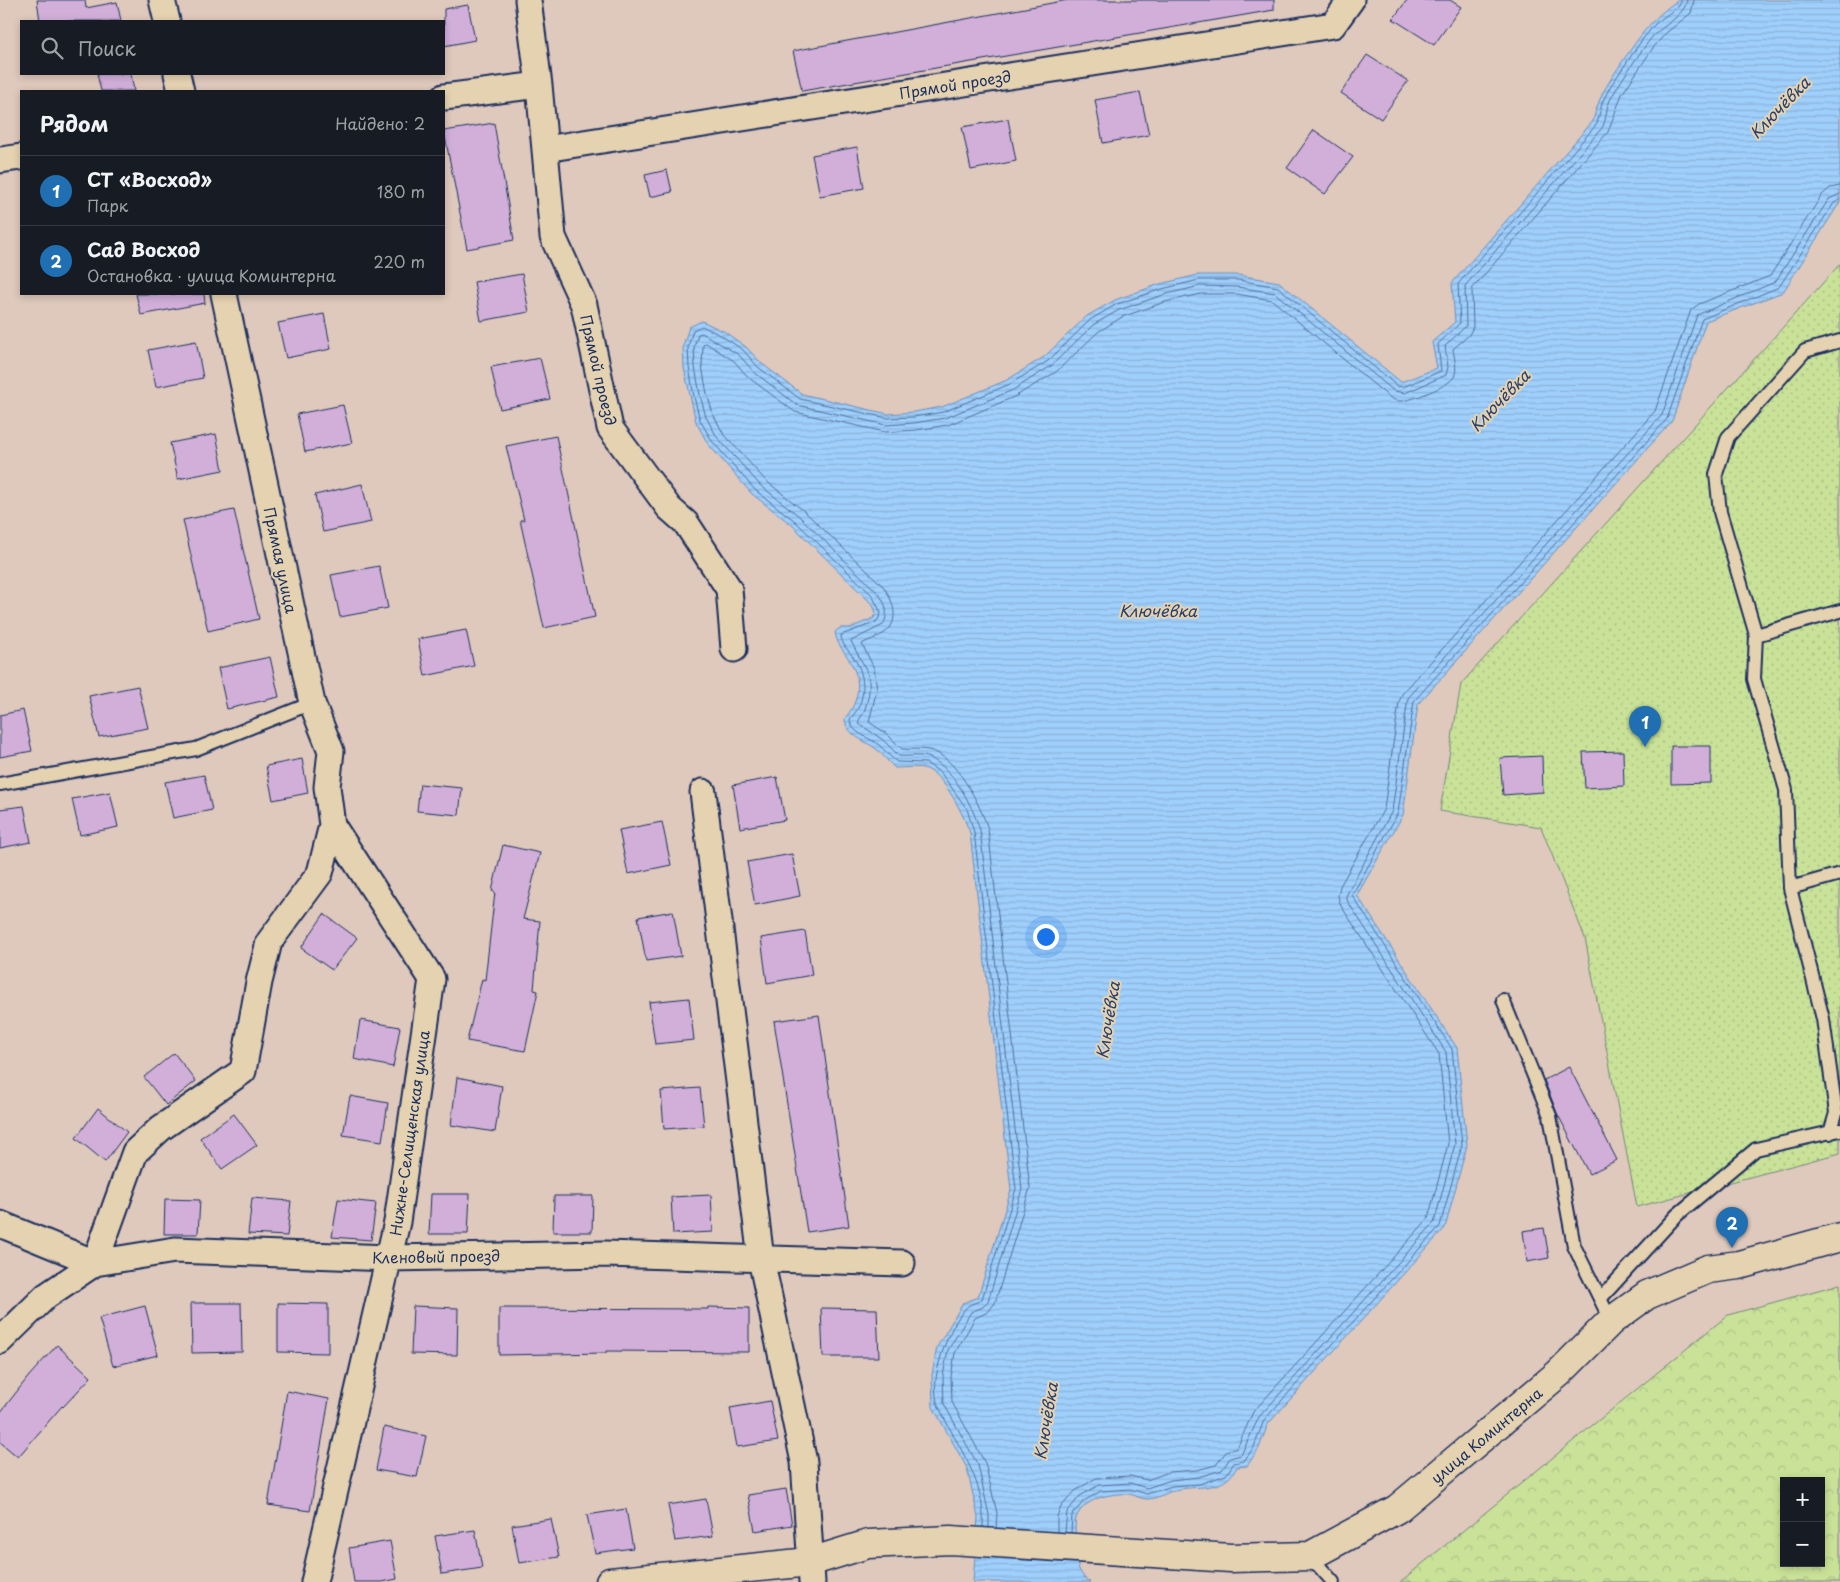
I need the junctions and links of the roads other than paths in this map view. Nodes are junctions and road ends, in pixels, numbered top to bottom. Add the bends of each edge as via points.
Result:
1 (162, 0) edge
2 (528, 0) edge
3 (1351, 0) edge
4 (167, 20) edge
5 (178, 75) edge
6 (539, 85) junction
7 (181, 90) edge
8 (445, 97) edge
9 (545, 149) junction
10 (20, 157) edge
11 (0, 160) edge
12 (224, 295) edge
13 (1840, 341) edge
14 (1840, 611) edge
15 (1756, 635) junction
16 (734, 648) dead end
17 (312, 703) junction
18 (0, 784) edge
19 (703, 792) dead end
20 (332, 826) junction
21 (1840, 874) edge
22 (1790, 888) junction
23 (1503, 1000) dead end
24 (1835, 1132) edge
25 (0, 1224) edge
26 (1840, 1236) edge
27 (389, 1258) junction
28 (761, 1258) junction
29 (902, 1262) dead end
30 (95, 1263) junction
31 (1605, 1310) junction
32 (0, 1341) edge
33 (1310, 1556) junction
34 (811, 1572) edge
35 (314, 1582) edge
36 (610, 1582) edge
37 (1333, 1582) edge

1 - 4 street
2 - 6 street, Прямой проезд
3 - 9 street, Прямой проезд via 1333,25
5 - 7 street
6 - 8 street
6 - 9 street, Прямой проезд
9 - 16 street, Прямой проезд via 553,236 584,305 610,428 670,508 686,523 729,589
10 - 11 street
12 - 17 street, Прямая улица
13 - 15 lane via 1806,350 1728,436 1716,474 1720,512
14 - 15 lane
15 - 22 lane via 1754,679 1786,790
17 - 18 lane via 196,749
17 - 20 street, Прямая улица via 331,751 328,787
19 - 28 street
20 - 27 street, Нижне-Селищенская улица via 432,978
20 - 30 street via 320,873 269,942 244,1071 161,1128 135,1152
21 - 22 lane
22 - 24 lane via 1823,1019 1836,1113
23 - 31 lane via 1550,1116 1574,1246
24 - 31 lane via 1756,1149 1677,1215
25 - 30 street
26 - 31 street, улица Коминтерна via 1739,1265 1708,1269
27 - 28 street, Кленовый проезд via 605,1254
27 - 30 street, Кленовый проезд via 176,1250
27 - 35 street, Нижне-Селищенская улица
28 - 29 street, Кленовый проезд
28 - 34 street via 804,1462
30 - 32 street, Кленовый проезд via 46,1296
31 - 33 street, улица Коминтерна via 1559,1373 1397,1509
33 - 34 street, улица Коминтерна via 1232,1558 950,1540 868,1544
33 - 37 lane
34 - 36 street, улица Коминтерна

